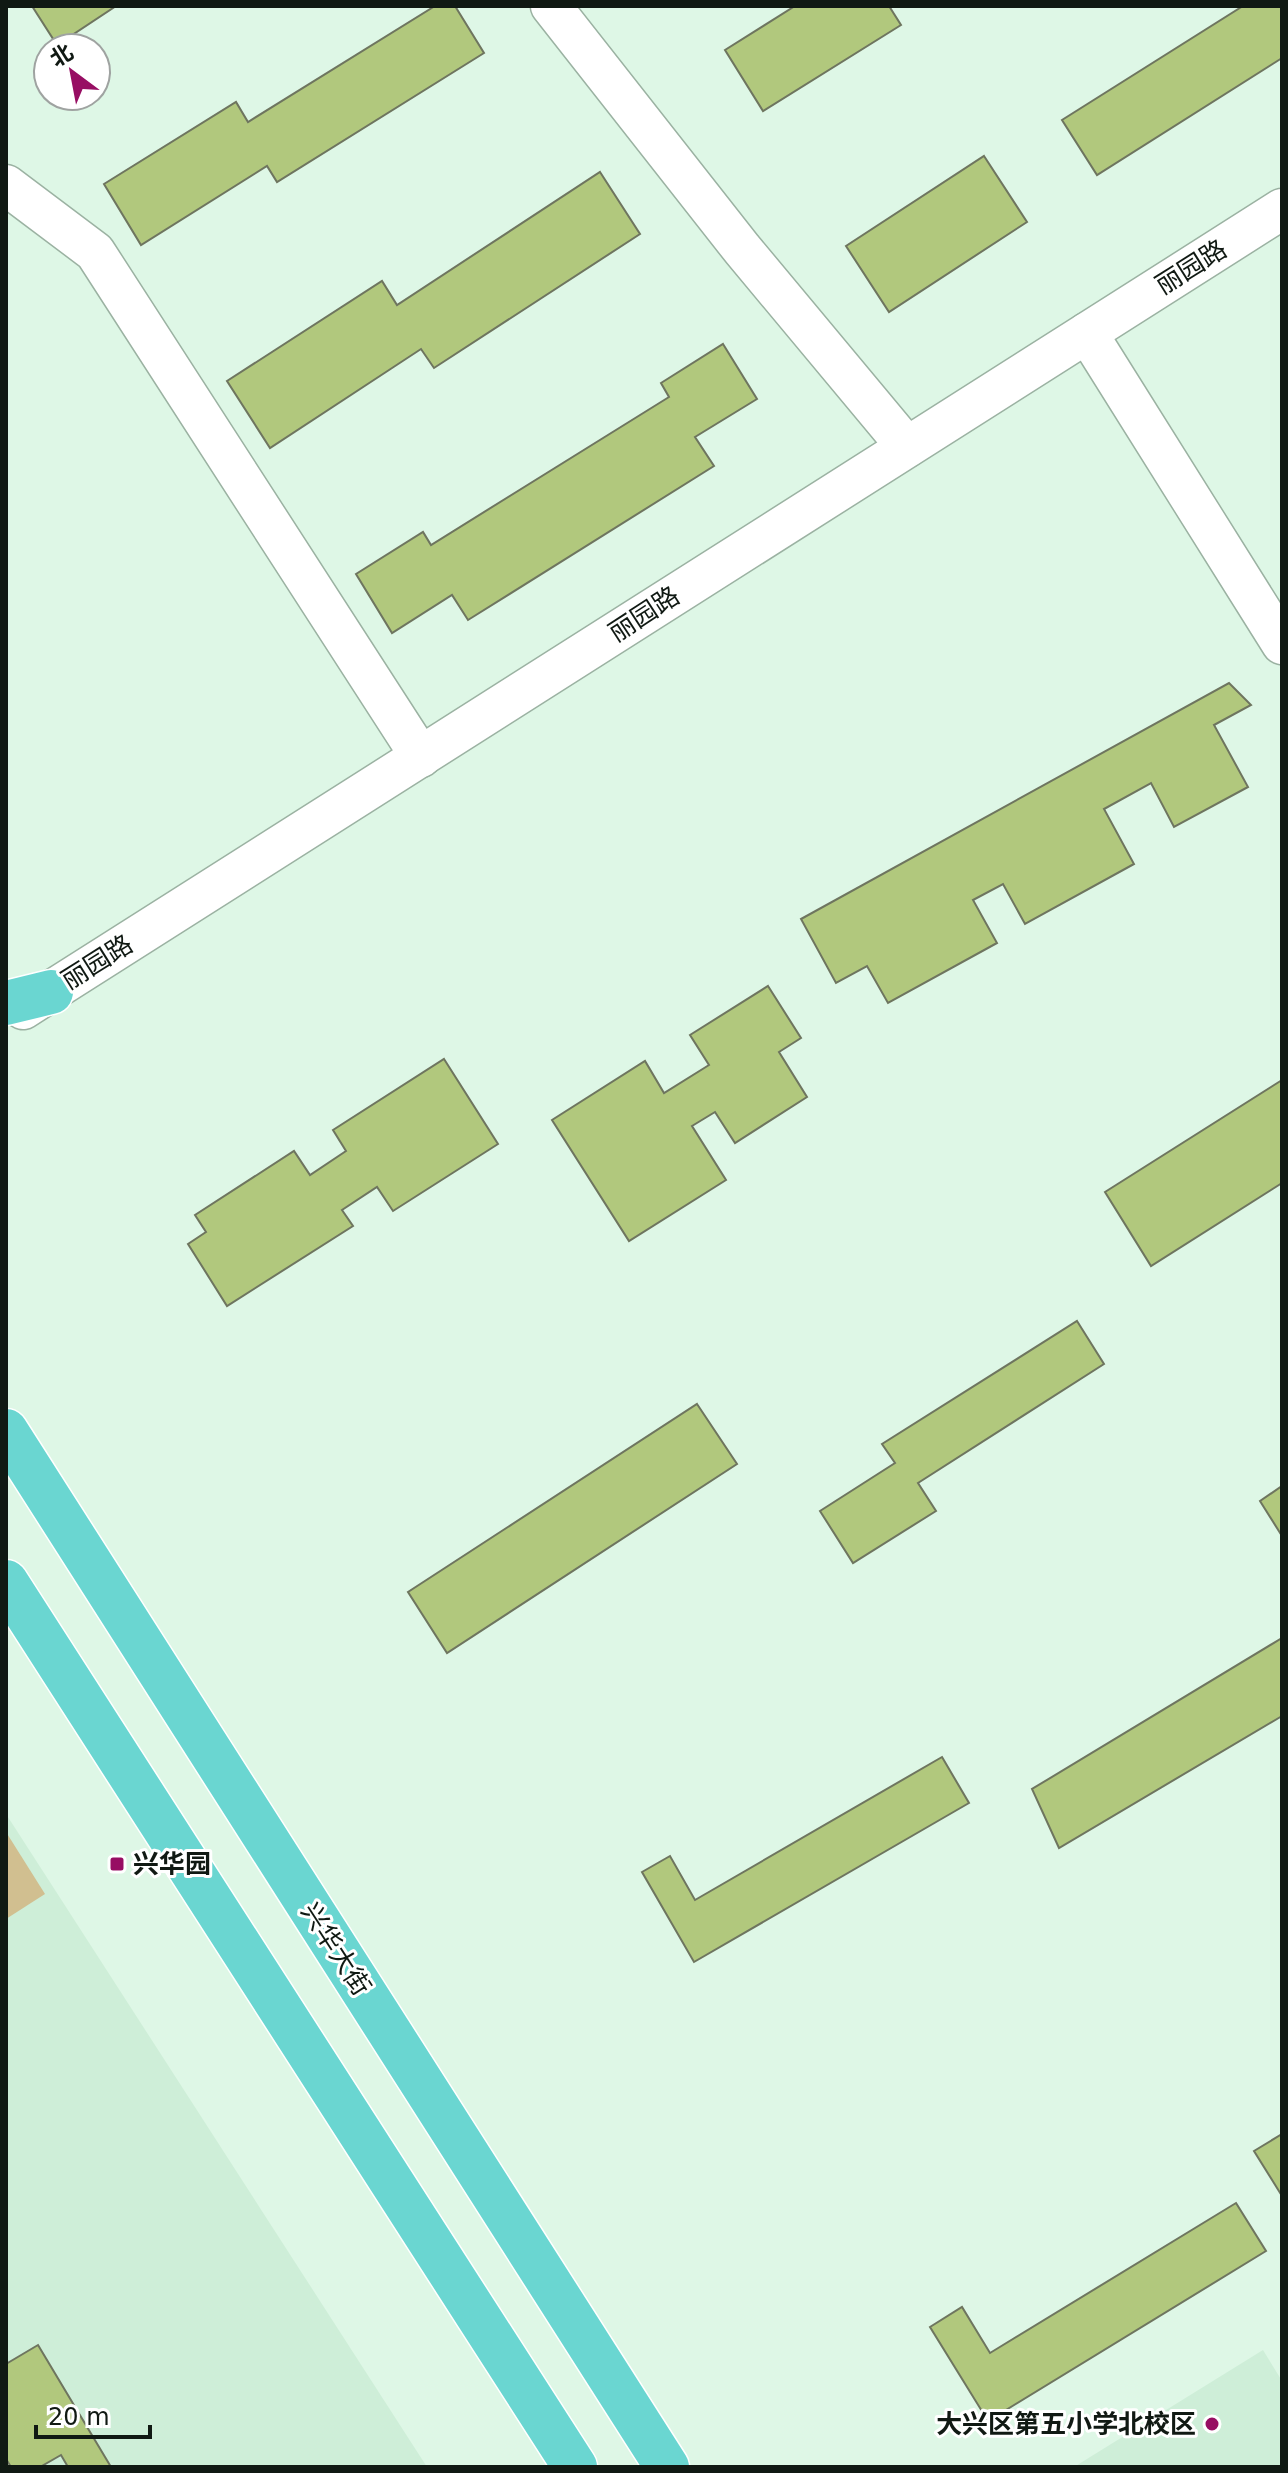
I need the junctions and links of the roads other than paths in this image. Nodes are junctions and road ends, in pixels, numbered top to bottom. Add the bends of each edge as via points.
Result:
1 (551, 6) edge
2 (6, 185) edge
3 (1282, 209) edge
4 (1087, 333) junction
5 (907, 447) junction
6 (1282, 644) edge
7 (421, 757) junction
8 (51, 992) junction
9 (6, 1003) edge
10 (6, 1020) edge
11 (6, 1431) edge
12 (6, 1582) edge
13 (575, 2467) edge
14 (667, 2467) edge

1 - 5 street via 742,249
2 - 7 street via 95,252
3 - 4 street, 丽园路
4 - 5 street, 丽园路
4 - 6 street
5 - 7 street, 丽园路
7 - 8 street, 丽园路
8 - 9 main road
8 - 10 street, 丽园路
11 - 14 main road, 兴华大街
12 - 13 main road

